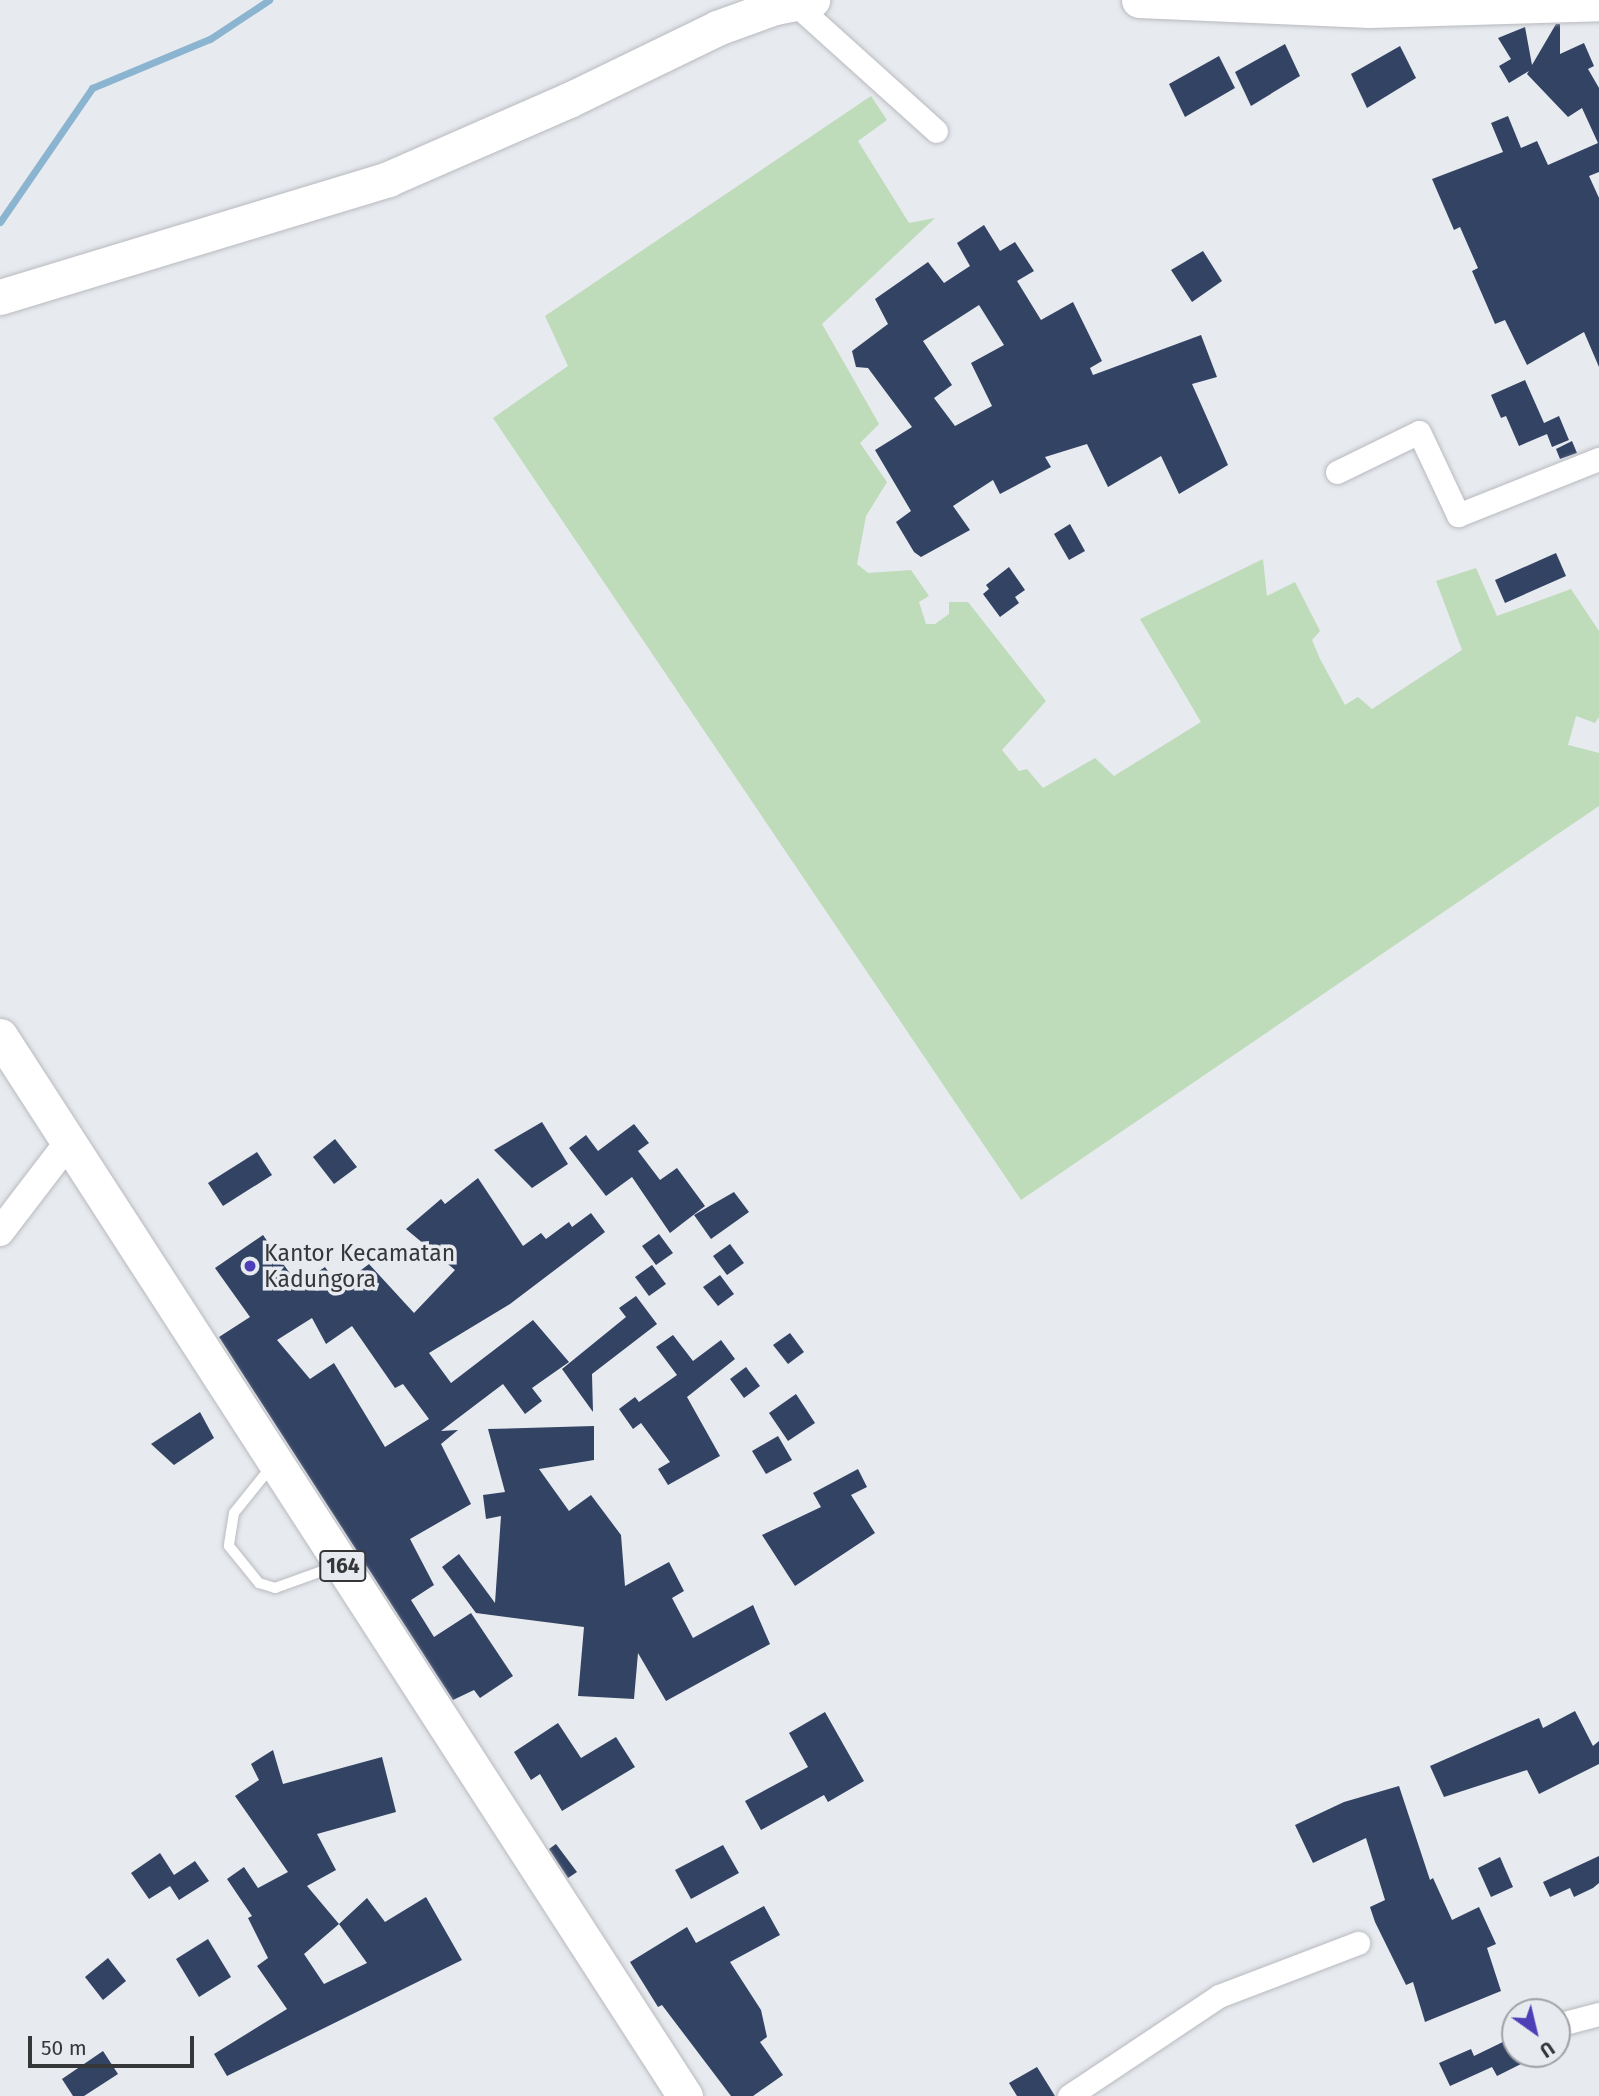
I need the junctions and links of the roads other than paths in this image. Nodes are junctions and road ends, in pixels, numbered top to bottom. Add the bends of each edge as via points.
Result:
1 (1139, 0) edge
2 (803, 2) edge
3 (1599, 3) edge
4 (936, 131) dead end
5 (0, 297) edge
6 (1599, 459) edge
7 (1337, 472) dead end
8 (0, 1036) edge
9 (68, 1143) junction
10 (0, 1232) edge
11 (276, 1462) junction
12 (341, 1564) junction
13 (1358, 1943) dead end
14 (1599, 2014) edge
15 (1571, 2021) edge
16 (685, 2096) edge
17 (1069, 2096) edge

1 - 3 main road via 1369,10
2 - 4 street
2 - 5 main road via 717,28 569,100 388,179
6 - 7 street via 1458,515 1419,432
8 - 9 main road, 164
9 - 10 street
9 - 11 main road, 164
11 - 12 main road, 164
11 - 12 lane via 234,1513 229,1546 259,1583 275,1588
12 - 16 main road, 164
13 - 17 street via 1219,1996
14 - 15 street

